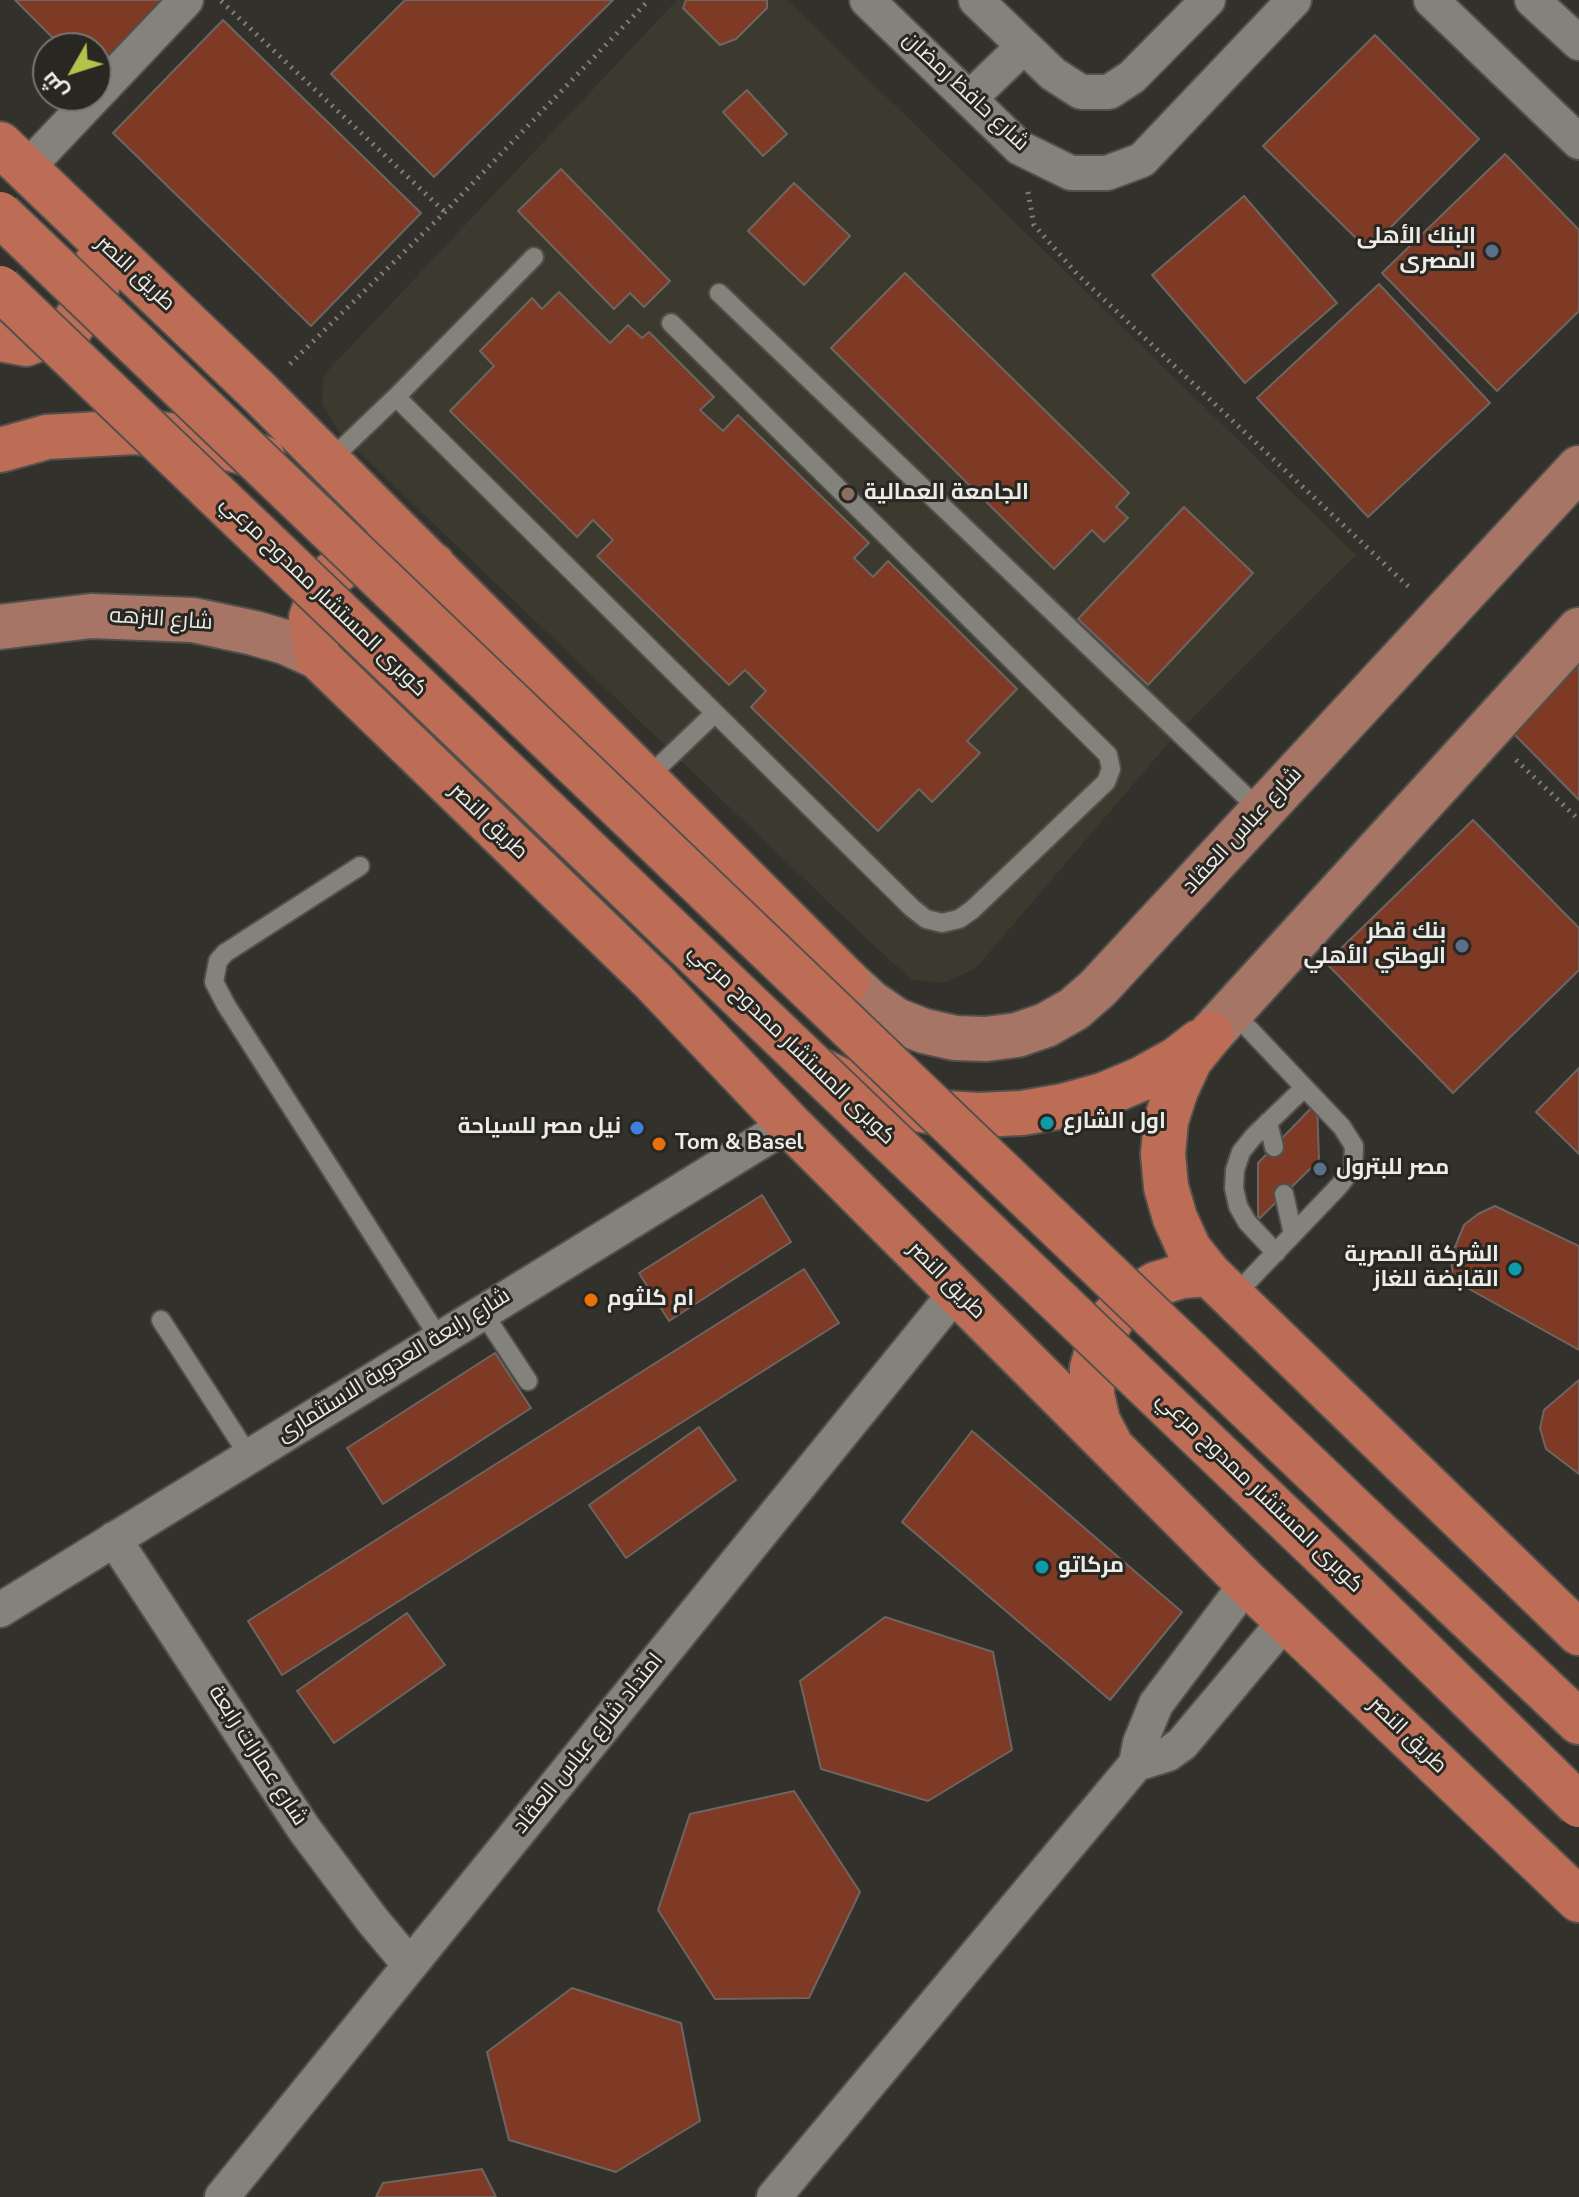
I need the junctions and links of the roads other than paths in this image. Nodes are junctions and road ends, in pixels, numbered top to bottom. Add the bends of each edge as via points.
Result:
1 (186, 0) edge
2 (867, 0) edge
3 (976, 0) edge
4 (1208, 0) edge
5 (1294, 0) edge
6 (1431, 0) edge
7 (1532, 0) edge
8 (1579, 43) edge
9 (1023, 47) junction
10 (112, 79) edge
11 (969, 99) junction
12 (74, 112) edge
13 (1579, 142) edge
14 (13, 157) edge
15 (0, 214) edge
16 (93, 235) junction
17 (534, 257) dead end
18 (0, 288) edge
19 (719, 293) dead end
20 (671, 323) dead end
21 (0, 339) edge
22 (396, 397) junction
23 (0, 450) edge
24 (329, 461) junction
25 (1579, 468) edge
26 (421, 554) junction
27 (0, 627) edge
28 (1579, 630) edge
29 (318, 657) junction
30 (715, 713) junction
31 (646, 779) junction
32 (1261, 811) junction
33 (360, 866) dead end
34 (653, 981) junction
35 (847, 981) joint
36 (1221, 1023) junction
37 (1304, 1088) junction
38 (1268, 1122) junction
39 (789, 1124) junction
40 (1274, 1147) dead end
41 (1284, 1194) dead end
42 (1293, 1234) junction
43 (1276, 1253) junction
44 (1221, 1286) junction
45 (957, 1291) junction
46 (482, 1311) junction
47 (161, 1320) dead end
48 (439, 1338) junction
49 (528, 1381) dead end
50 (1111, 1446) junction
51 (249, 1456) junction
52 (114, 1539) junction
53 (1247, 1583) junction
54 (0, 1610) edge
55 (1286, 1620) junction
56 (1579, 1633) edge
57 (1579, 1722) edge
58 (1136, 1764) junction
59 (1579, 1805) edge
60 (1579, 1900) edge
61 (410, 1965) junction
62 (222, 2197) edge
63 (774, 2197) edge

1 - 10 street
2 - 11 street, شارع حافظ رمضان
3 - 9 street
4 - 9 street via 1132,77 1109,92 1081,92
5 - 11 street, شارع حافظ رمضان via 1142,160 1107,173 1071,173 1020,148
6 - 13 street
7 - 8 street
9 - 11 street
12 - 14 street
14 - 16 highway, طريق النصر
15 - 57 highway, bridge
16 - 21 highway via 98,284 72,326 26,344
16 - 24 highway, طريق النصر
17 - 22 lane
18 - 59 highway, كوبرى المستشار ممدوح مرعي, bridge
19 - 32 lane
20 - 30 lane via 1108,755 1111,769 1106,782 972,910 942,923 912,908
22 - 24 lane
22 - 30 lane
23 - 26 highway via 47,437 134,432 244,450 297,470 346,497
24 - 26 highway, طريق النصر
25 - 32 main road, شارع عباس العقاد
26 - 29 highway via 356,556 325,580 311,618
26 - 31 highway, طريق النصر
27 - 29 main road, شارع النزهه via 91,616 193,620 285,642
28 - 36 main road
29 - 34 highway, طريق النصر
30 - 31 lane
31 - 35 highway, طريق النصر
32 - 35 main road, شارع عباس العقاد via 1098,988 1046,1025 1017,1035 955,1038 896,1020
33 - 48 lane via 225,953 214,982
34 - 36 highway via 889,1104 933,1112 992,1115 1103,1095 1177,1059
34 - 39 highway, طريق النصر
36 - 37 lane
36 - 44 highway via 1190,1060 1176,1090 1163,1154 1175,1218 1189,1249
37 - 38 lane
37 - 42 lane via 1354,1146 1353,1168
38 - 40 lane
38 - 43 lane via 1241,1152 1234,1188 1247,1222
39 - 45 highway, طريق النصر
39 - 46 street, شارع رابعة العدوية الاستثمارى
41 - 42 lane
42 - 43 lane
43 - 44 lane
44 - 50 highway via 1182,1276 1156,1284 1113,1317 1092,1368 1098,1421
44 - 56 highway
45 - 50 highway, طريق النصر
45 - 61 street, امتداد شارع عباس العقاد
46 - 48 street, شارع رابعة العدوية الاستثمارى
46 - 49 lane
47 - 51 lane
48 - 51 street, شارع رابعة العدوية الاستثمارى
50 - 53 highway, طريق النصر
51 - 52 street, شارع رابعة العدوية الاستثمارى
52 - 54 street, شارع رابعة العدوية الاستثمارى
52 - 61 street, شارع عمارات رابعة via 304,1829
53 - 55 highway, طريق النصر
53 - 58 street via 1156,1704
55 - 58 street via 1182,1744
55 - 60 highway, طريق النصر
58 - 63 street
61 - 62 street, امتداد شارع عباس العقاد

